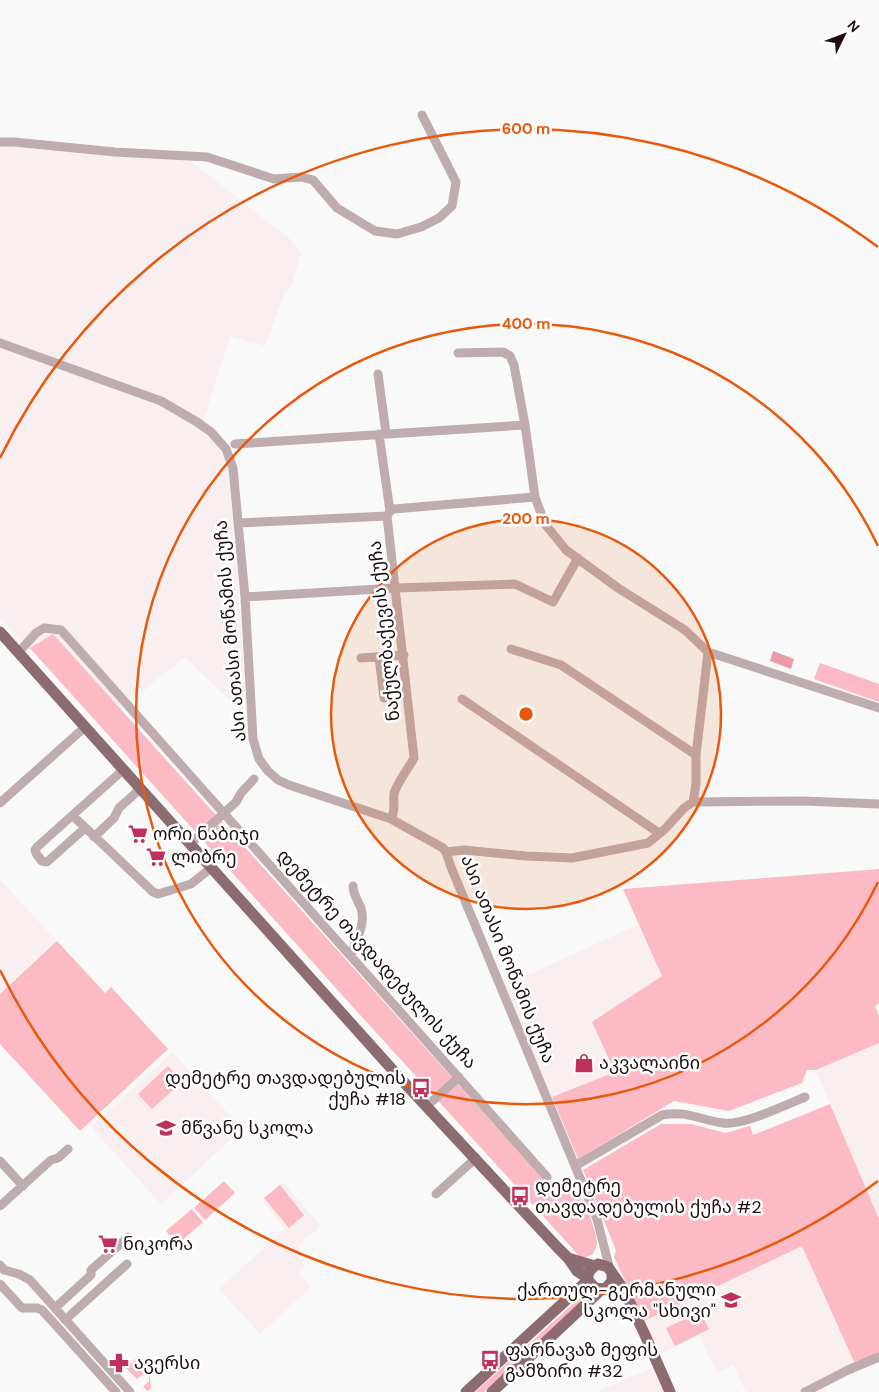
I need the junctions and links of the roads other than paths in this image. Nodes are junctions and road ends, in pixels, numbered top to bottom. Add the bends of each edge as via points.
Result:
1 (422, 115) dead end
2 (0, 142) edge
3 (0, 343) edge
4 (458, 353) dead end
5 (378, 374) dead end
6 (525, 425) junction
7 (382, 433) junction
8 (235, 444) dead end
9 (536, 497) junction
10 (388, 513) junction
11 (238, 523) junction
12 (578, 558) junction
13 (396, 588) junction
14 (245, 597) junction
15 (0, 632) edge
16 (511, 648) dead end
17 (708, 652) junction
18 (18, 653) junction
19 (404, 655) junction
20 (379, 657) junction
21 (361, 658) dead end
22 (384, 698) dead end
23 (462, 699) dead end
24 (879, 708) edge
25 (85, 727) junction
26 (696, 755) junction
27 (123, 770) junction
28 (254, 780) dead end
29 (140, 789) junction
30 (693, 802) junction
31 (0, 803) edge
32 (879, 804) edge
33 (224, 813) junction
34 (72, 816) junction
35 (391, 818) junction
36 (85, 828) junction
37 (659, 833) junction
38 (94, 837) junction
39 (190, 844) junction
40 (446, 852) junction
41 (211, 868) junction
42 (353, 886) dead end
43 (351, 955) junction
44 (459, 1077) junction
45 (805, 1097) dead end
46 (427, 1106) junction
47 (68, 1149) dead end
48 (476, 1158) junction
49 (0, 1161) edge
50 (575, 1166) junction
51 (547, 1177) dead end
52 (23, 1186) junction
53 (436, 1194) dead end
54 (2, 1200) edge
55 (128, 1236) dead end
56 (604, 1243) junction
57 (568, 1258) junction
58 (127, 1264) dead end
59 (0, 1265) edge
60 (597, 1265) junction
61 (577, 1271) junction
62 (611, 1272) junction
63 (588, 1279) junction
64 (0, 1284) edge
65 (605, 1288) junction
66 (624, 1290) junction
67 (575, 1293) junction
68 (43, 1295) junction
69 (53, 1306) junction
70 (28, 1308) junction
71 (42, 1310) junction
72 (65, 1320) junction
73 (94, 1352) junction
74 (879, 1357) edge
75 (86, 1359) junction
76 (116, 1392) edge
77 (130, 1392) edge
78 (466, 1392) edge
79 (492, 1392) edge
80 (670, 1392) edge
81 (804, 1392) edge

1 - 2 street via 456,182 452,206 440,218 397,234 375,231 337,208 314,180 301,177 274,179 207,157
3 - 11 street, ასი ათასი მოწამის ქუჩა via 161,401 204,427 226,449 231,463
4 - 6 street via 503,352 510,356
5 - 7 street, ნაქულბაქევის ქუჩა
6 - 7 street
6 - 9 street
7 - 8 street
7 - 10 street, ნაქულბაქევის ქუჩა
9 - 10 street via 394,509
9 - 12 street via 549,530 566,550
10 - 11 street
10 - 13 street, ნაქულბაქევის ქუჩა
11 - 14 street, ასი ათასი მოწამის ქუჩა
12 - 13 street via 553,602 515,584
12 - 17 street via 618,588 685,630
13 - 14 street
13 - 19 street, ნაქულბაქევის ქუჩა
14 - 35 street, ასი ათასი მოწამის ქუჩა via 253,739 259,759 268,771 289,785
15 - 18 main road
16 - 26 street via 561,664
17 - 24 street
17 - 26 street
18 - 25 main road
18 - 33 street, დემეტრე თავდადებულის ქუჩა via 44,628 61,630
19 - 20 street
19 - 35 street, ნაქულბაქევის ქუჩა via 414,758 394,793
20 - 21 street
20 - 22 street
23 - 37 street
25 - 27 main road
25 - 31 street
26 - 30 street
27 - 29 main road
27 - 34 street
28 - 33 street
29 - 38 street
29 - 39 main road
30 - 32 street
30 - 37 street
33 - 39 street
33 - 43 street, დემეტრე თავდადებულის ქუჩა
34 - 36 street
34 - 36 street via 37,847 36,853 42,861 49,861
35 - 40 street, ასი ათასი მოწამის ქუჩა
36 - 38 street
37 - 40 street via 648,843 572,858 464,850
38 - 41 street via 158,894 191,884
39 - 41 main road
40 - 50 street, ასი ათასი მოწამის ქუჩა
41 - 46 main road
42 - 43 street via 363,918
43 - 44 street, დემეტრე თავდადებულის ქუჩა
44 - 46 street
44 - 51 street, დემეტრე თავდადებულის ქუჩა
45 - 50 street via 753,1118 725,1124 688,1114 662,1115
46 - 48 main road
47 - 52 street
48 - 53 street
48 - 57 main road
49 - 52 street
50 - 56 street, ასი ათასი მოწამის ქუჩა
52 - 54 street
55 - 69 street via 91,1270 91,1275
56 - 60 street
56 - 62 street, ასი ათასი მოწამის ქუჩა
57 - 60 main road
57 - 61 main road
58 - 72 street
59 - 68 street via 4,1270 30,1280
60 - 62 main road via 605,1266
60 - 63 main road via 591,1268
61 - 63 main road
61 - 67 main road
62 - 65 main road via 612,1281
62 - 66 main road
63 - 65 main road via 595,1288
63 - 67 main road
64 - 70 street via 20,1306
65 - 66 main road
65 - 79 main road
66 - 80 main road
67 - 78 main road
68 - 69 street
68 - 70 street
69 - 71 street
69 - 72 street
70 - 71 street
71 - 75 street
72 - 73 street
73 - 75 street
73 - 77 street
74 - 81 street
75 - 76 street

